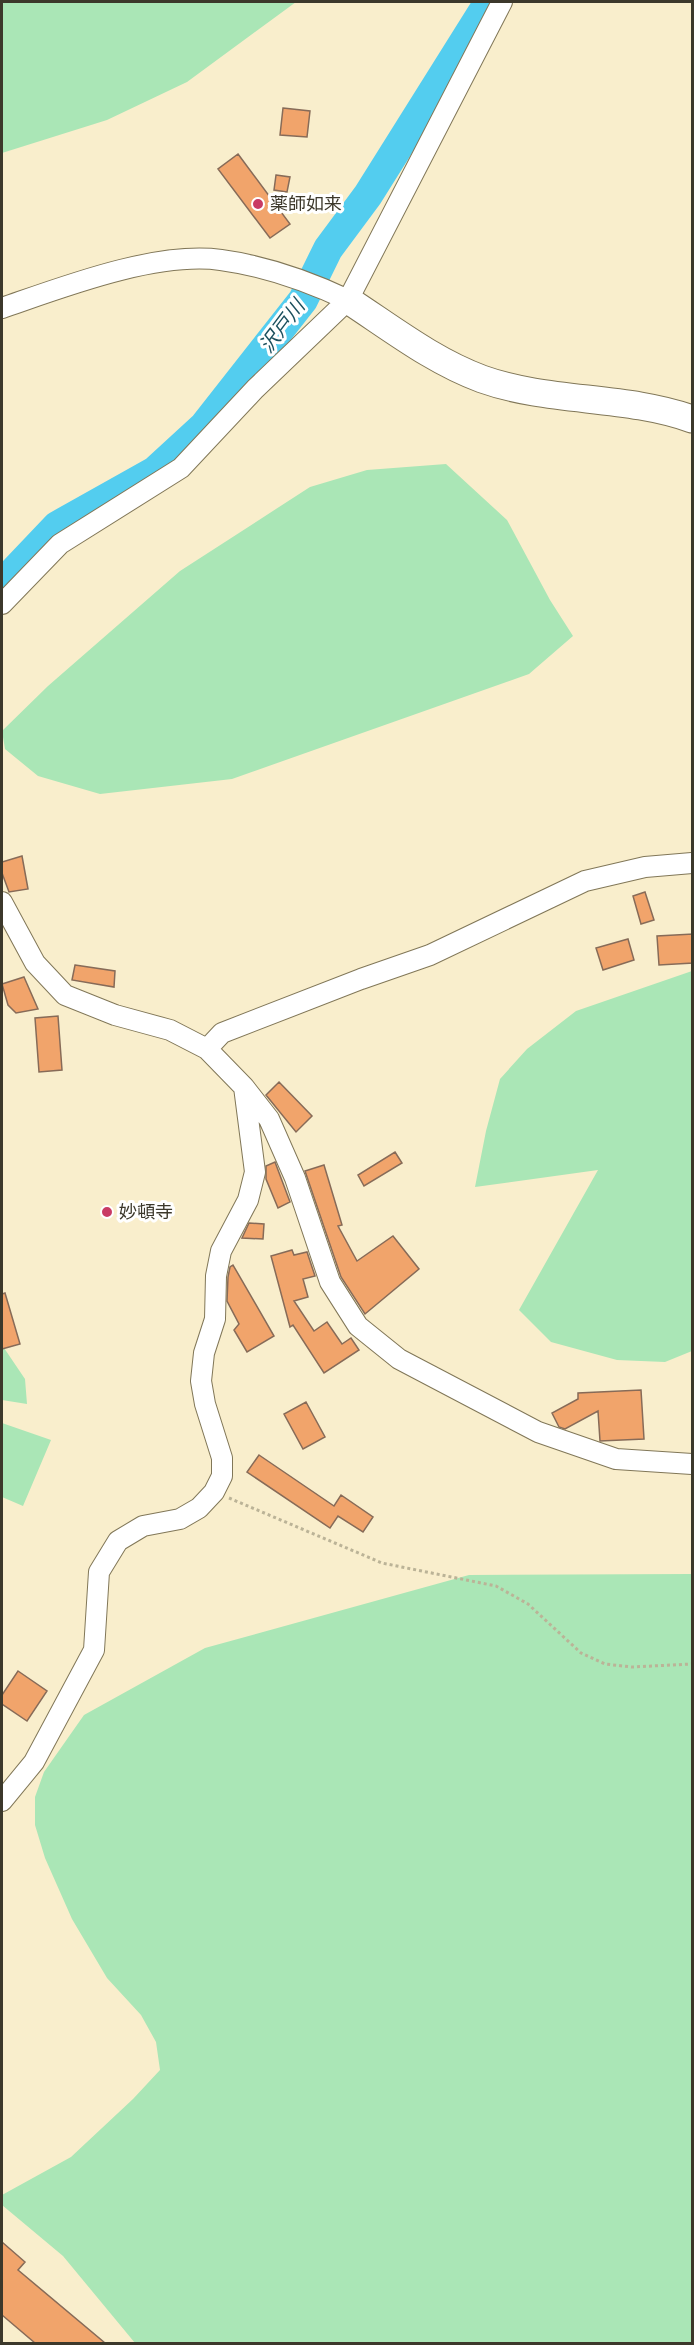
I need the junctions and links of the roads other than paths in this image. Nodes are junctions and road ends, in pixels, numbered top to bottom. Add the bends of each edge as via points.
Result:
1 (502, 2) edge
2 (340, 297) junction
3 (2, 308) edge
4 (693, 419) edge
5 (2, 604) edge
6 (693, 863) edge
7 (2, 902) edge
8 (207, 1049) junction
9 (244, 1087) junction
10 (693, 1464) edge
11 (2, 1801) edge

1 - 2 street
2 - 3 street via 301,279 220,260 188,260 130,268
2 - 4 street via 439,360 482,379 527,391 644,407
2 - 5 street via 181,468 60,544
6 - 8 street via 645,867 585,881 430,955 222,1033
7 - 8 street via 35,963 65,995 115,1015 170,1030
8 - 9 street
9 - 10 street via 269,1119 296,1178 330,1282 358,1326 399,1359 538,1432 616,1458
9 - 11 street via 255,1172 248,1200 221,1251 215,1319 204,1353 201,1381 222,1458 222,1476 199,1508 180,1519 143,1526 118,1541 99,1572 94,1650 34,1761

